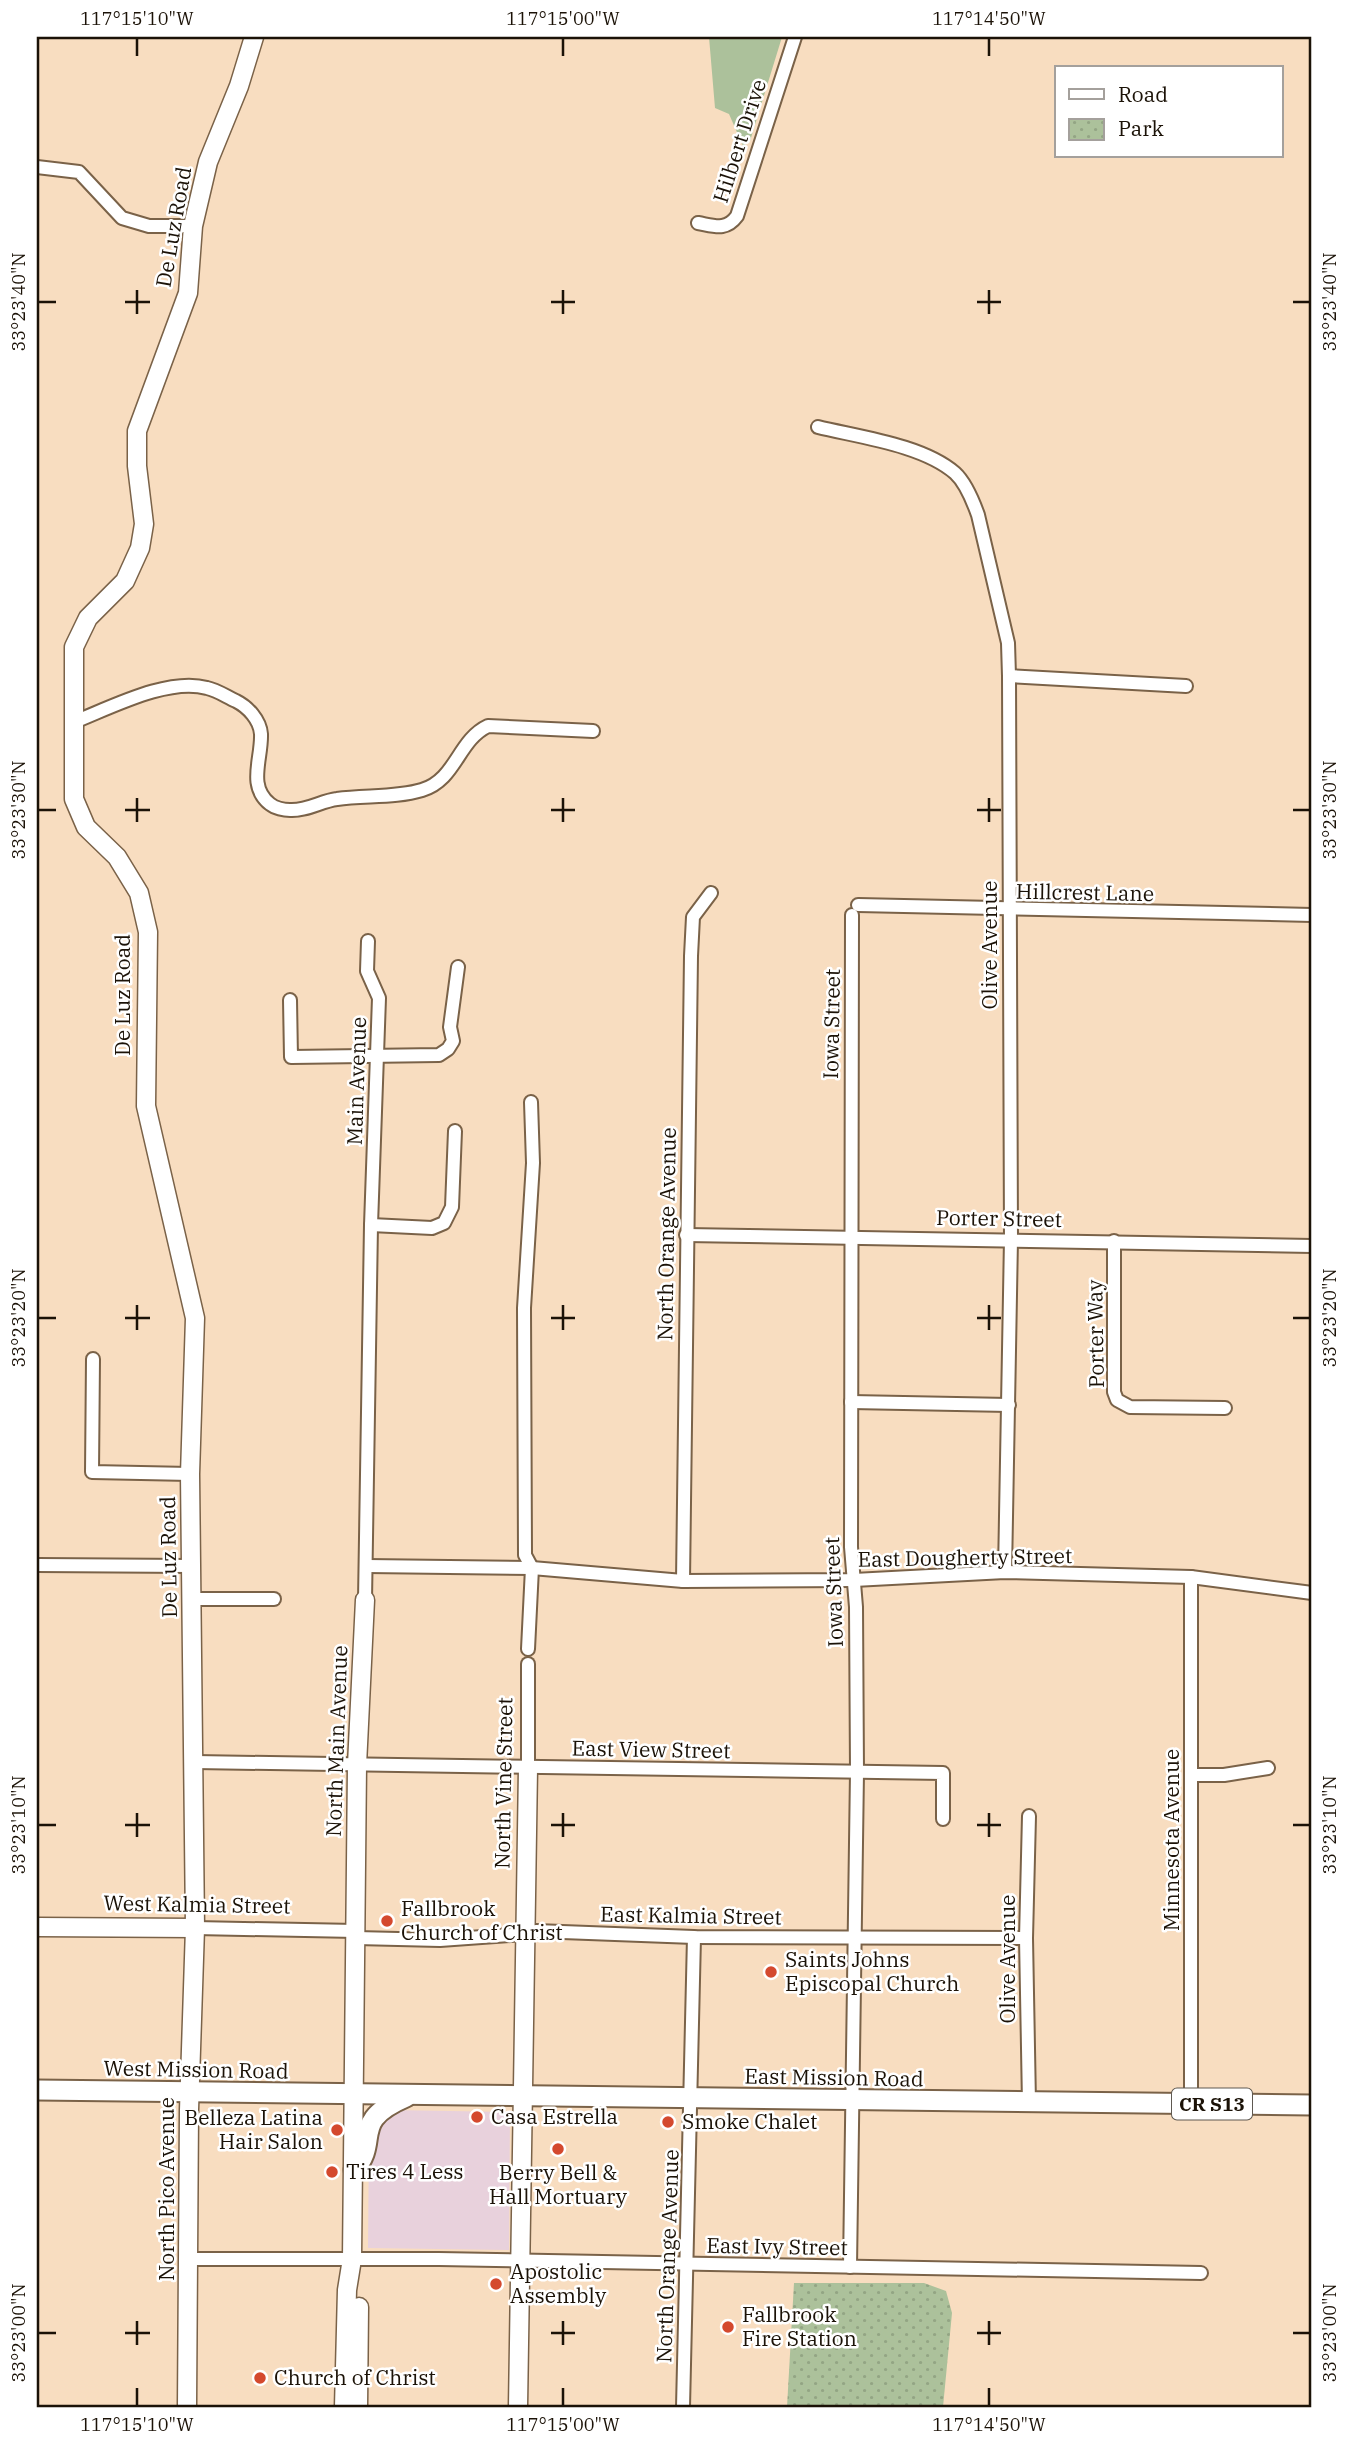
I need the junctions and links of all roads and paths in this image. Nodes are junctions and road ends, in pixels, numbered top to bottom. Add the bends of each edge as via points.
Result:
1 (254, 37) edge
2 (795, 37) edge
3 (37, 167) edge
4 (698, 223) dead end
5 (193, 226) junction
6 (818, 427) dead end
7 (1009, 676) junction
8 (1186, 685) dead end
9 (74, 722) junction
10 (593, 731) dead end
11 (711, 893) dead end
12 (855, 910) joint
13 (1009, 911) junction
14 (1312, 915) edge
15 (368, 941) dead end
16 (458, 967) dead end
17 (290, 1000) dead end
18 (377, 1056) junction
19 (531, 1102) dead end
20 (455, 1131) dead end
21 (371, 1225) junction
22 (686, 1234) junction
23 (850, 1237) junction
24 (1011, 1239) junction
25 (1114, 1241) junction
26 (1312, 1246) edge
27 (93, 1359) dead end
28 (851, 1402) junction
29 (1009, 1405) junction
30 (1225, 1408) dead end
31 (190, 1474) junction
32 (37, 1565) edge
33 (192, 1566) junction
34 (367, 1566) junction
35 (532, 1568) junction
36 (1005, 1572) junction
37 (1191, 1577) junction
38 (854, 1580) junction
39 (683, 1581) junction
40 (1312, 1593) edge
41 (193, 1599) junction
42 (274, 1599) dead end
43 (365, 1600) joint
44 (528, 1649) dead end
45 (528, 1664) dead end
46 (195, 1762) junction
47 (357, 1765) junction
48 (528, 1768) junction
49 (1268, 1768) dead end
50 (857, 1772) junction
51 (1191, 1775) junction
52 (1028, 1816) dead end
53 (943, 1819) dead end
54 (37, 1927) edge
55 (195, 1928) junction
56 (356, 1934) junction
57 (524, 1934) junction
58 (695, 1937) junction
59 (855, 1938) junction
60 (1026, 1938) junction
61 (37, 2090) edge
62 (190, 2092) junction
63 (355, 2095) junction
64 (410, 2095) junction
65 (523, 2097) junction
66 (691, 2099) junction
67 (852, 2100) junction
68 (1029, 2103) junction
69 (1191, 2104) junction
70 (1312, 2105) edge
71 (354, 2170) junction
72 (190, 2259) junction
73 (352, 2259) junction
74 (521, 2262) junction
75 (688, 2265) junction
76 (850, 2267) junction
77 (1200, 2273) dead end
78 (187, 2407) edge
79 (344, 2407) edge
80 (358, 2407) edge
81 (518, 2407) edge
82 (682, 2407) edge

1 - 5 main road, De Luz Road via 208,163
2 - 4 street, Hilbert Drive via 737,216 722,228
3 - 5 street via 79,172 122,218 149,226
5 - 9 main road, De Luz Road via 188,293 137,431 144,524 140,548 124,581 88,618 74,647
6 - 7 street, Olive Avenue via 927,455 956,474 978,515 1007,643
7 - 8 street
7 - 13 street, Olive Avenue
9 - 10 street via 145,694 186,686 207,688 242,704 254,716 261,732 257,779 261,794 272,807 289,811 332,800 422,790 441,782 477,731 488,726
9 - 31 main road, De Luz Road via 74,799 86,827 117,857 139,893 148,932 145,1106 195,1318
11 - 22 street, North Orange Avenue via 693,917
12 - 13 street, Hillcrest Lane
12 - 23 street, Iowa Street
13 - 14 street, Hillcrest Lane
13 - 24 street, Olive Avenue
15 - 18 street, Main Avenue via 367,971 379,998
16 - 18 street via 449,1049 439,1055
17 - 18 street via 291,1057
18 - 21 street, Main Avenue
19 - 35 street via 533,1163 524,1308 525,1555
20 - 21 street via 455,1184 444,1223 432,1228
21 - 34 street, North Main Avenue
22 - 23 street, Porter Street
22 - 39 street, North Orange Avenue
23 - 24 street, Porter Street
23 - 28 street, Iowa Street
24 - 25 street, Porter Street
24 - 29 street, Olive Avenue
25 - 26 street, Porter Street
25 - 30 street, Porter Way via 1114,1392 1118,1401 1130,1407
27 - 31 street via 92,1472
28 - 29 street
28 - 38 street, Iowa Street
29 - 36 street, Olive Avenue
31 - 33 main road, De Luz Road
32 - 33 street
33 - 41 main road, De Luz Road
34 - 35 street, East Dougherty Street
34 - 43 street, North Main Avenue
35 - 39 street, East Dougherty Street
35 - 44 street
36 - 37 street, East Dougherty Street
36 - 38 street, East Dougherty Street
37 - 40 street, East Dougherty Street
37 - 51 street, Minnesota Avenue
38 - 39 street, East Dougherty Street
38 - 50 street, Iowa Street
41 - 42 street
41 - 46 main road, De Luz Road
43 - 47 main road, North Main Avenue
45 - 48 street, North Vine Street
46 - 47 street, East View Street
46 - 55 main road, De Luz Road
47 - 48 street, East View Street
47 - 56 main road, North Main Avenue
48 - 50 street, East View Street
48 - 57 main road, North Vine Street
49 - 51 street
50 - 53 street, East View Street via 943,1773
50 - 59 street, Iowa Street
51 - 69 street, Minnesota Avenue
52 - 60 street, Olive Avenue
54 - 55 main road, West Kalmia Street
55 - 56 street, West Kalmia Street
55 - 62 main road, North Pico Avenue
56 - 57 street, East Kalmia Street via 440,1940
56 - 63 main road, North Main Avenue
57 - 58 street, East Kalmia Street
57 - 65 main road, North Vine Street
58 - 59 street, East Kalmia Street
58 - 66 street, North Orange Avenue
59 - 60 street, East Kalmia Street
59 - 67 street, Iowa Street
60 - 68 street, Olive Avenue
61 - 62 main road, West Mission Road / CR S13
62 - 63 main road, West Mission Road / CR S13
62 - 72 main road, North Pico Avenue
63 - 64 main road, East Mission Road / CR S13
63 - 71 main road, North Main Avenue
64 - 65 main road, East Mission Road / CR S13
64 - 71 main road via 376,2114 366,2134 362,2162
65 - 66 main road, East Mission Road / CR S13
65 - 74 main road, North Vine Street
66 - 67 main road, East Mission Road / CR S13
66 - 75 street, North Orange Avenue
67 - 68 main road, East Mission Road / CR S13
67 - 76 street, Iowa Street
68 - 69 main road, East Mission Road / CR S13
69 - 70 main road, East Mission Road / CR S13
71 - 73 main road, North Main Avenue
72 - 73 street, East Ivy Street
72 - 78 main road, North Pico Avenue
73 - 74 street, East Ivy Street
73 - 79 main road, North Main Avenue
73 - 80 main road, North Main Avenue via 359,2295
74 - 75 street, East Ivy Street
74 - 81 main road, North Vine Street
75 - 76 street, East Ivy Street
75 - 82 street, North Orange Avenue
76 - 77 street, East Ivy Street

